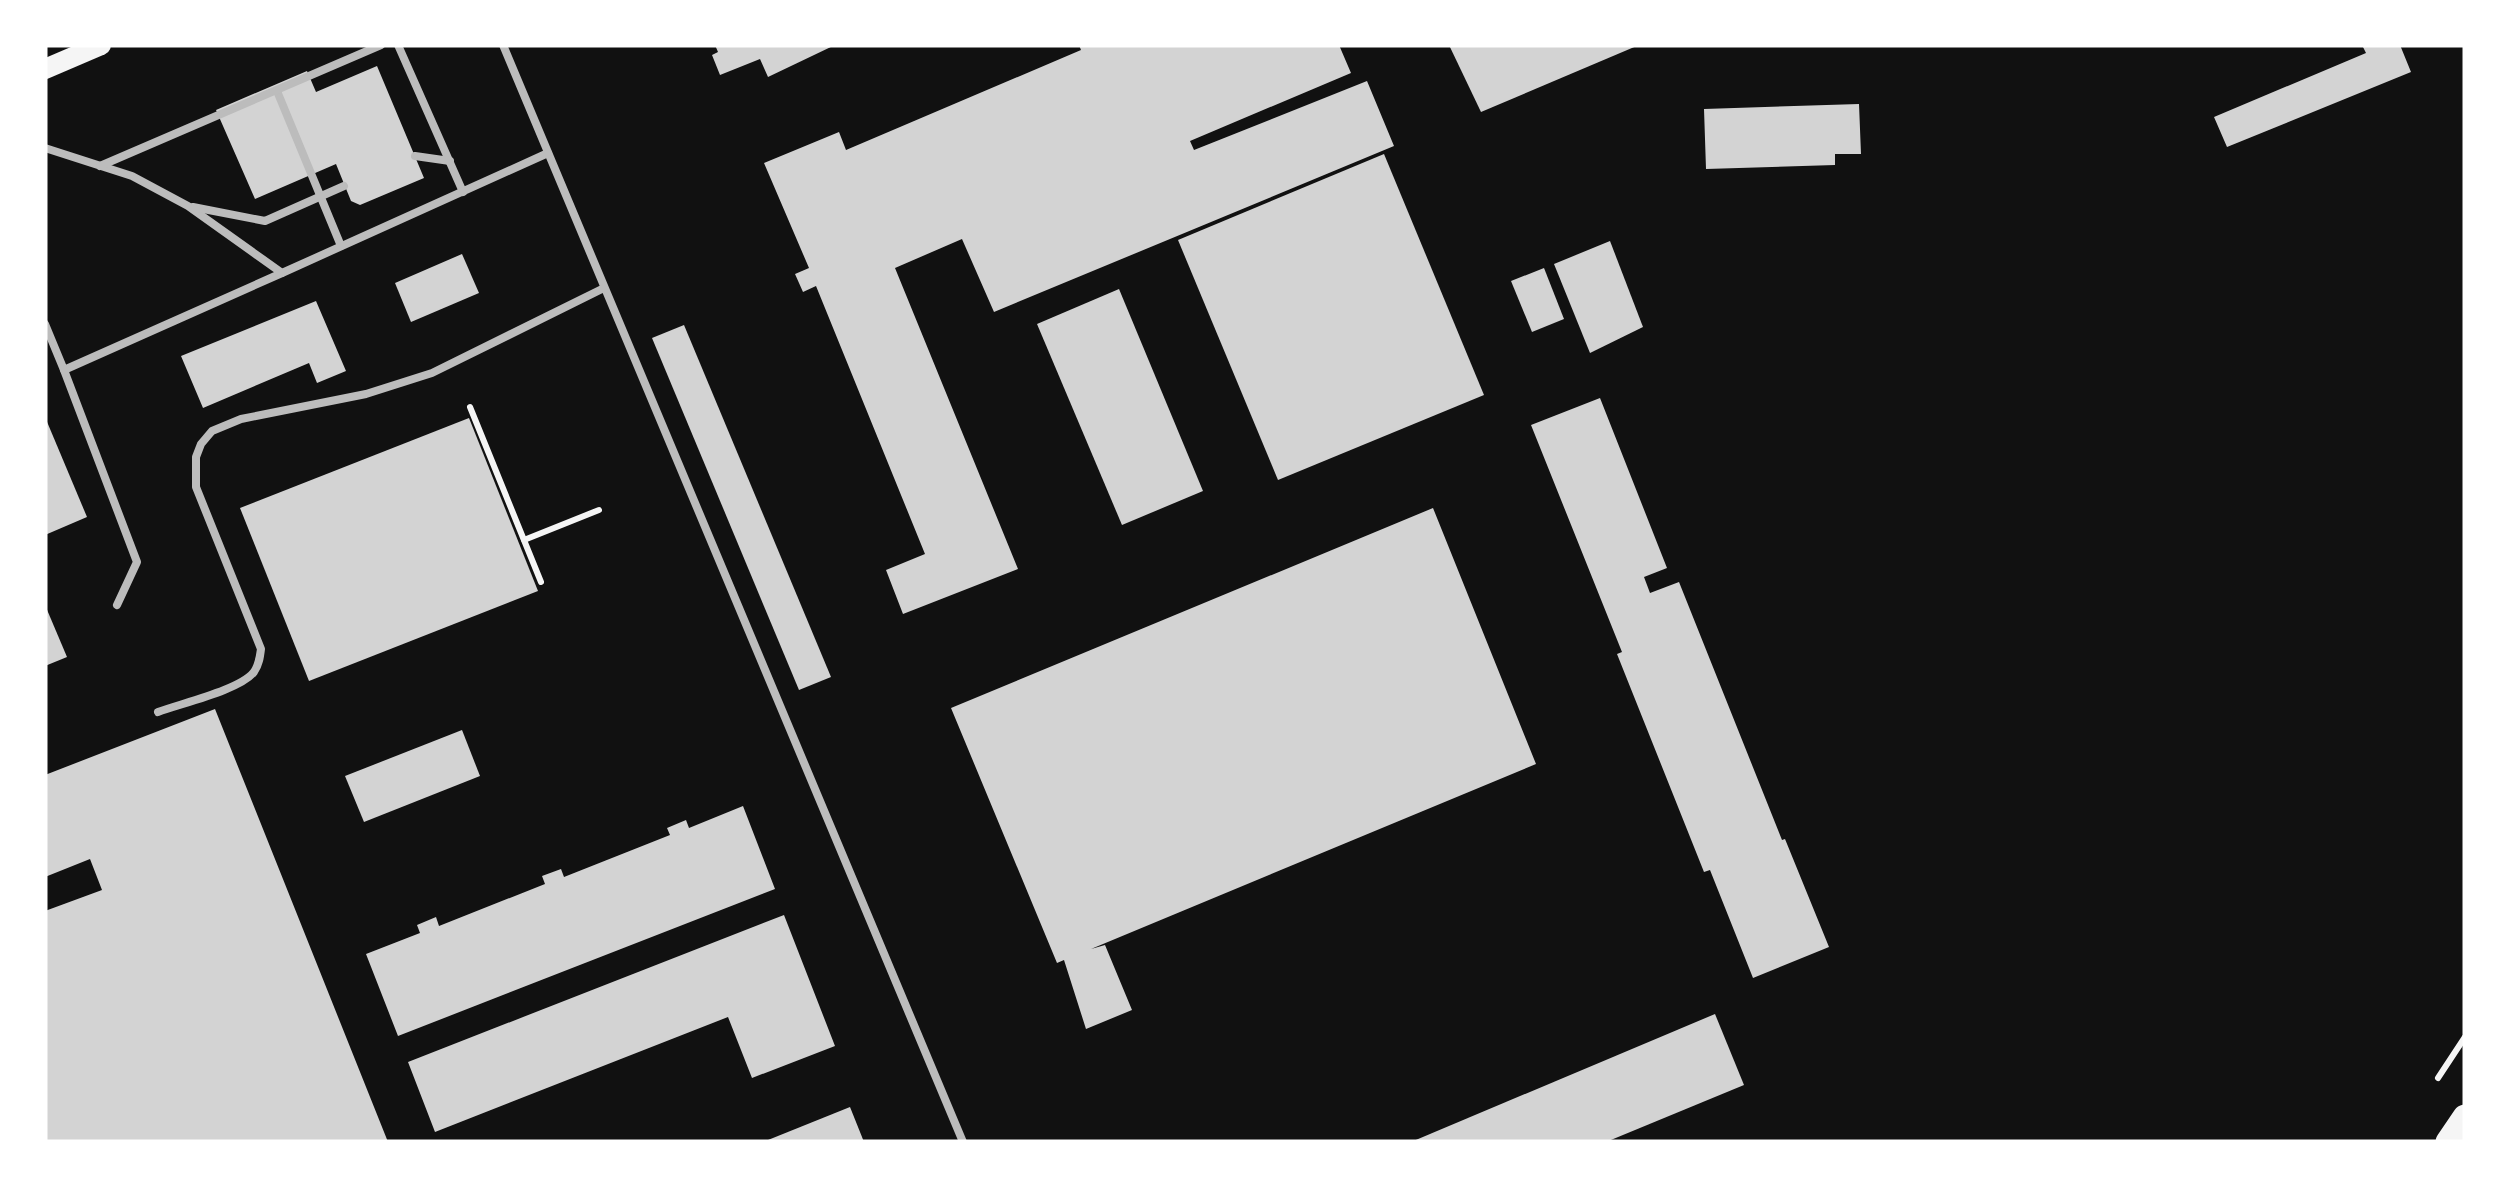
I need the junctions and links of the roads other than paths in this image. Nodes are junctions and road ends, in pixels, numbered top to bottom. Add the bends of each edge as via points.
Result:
1 (101, 45) edge
2 (380, 45) edge
3 (398, 45) edge
4 (502, 45) edge
5 (45, 68) edge
6 (277, 91) junction
7 (45, 148) edge
8 (548, 153) junction
9 (415, 156) dead end
10 (450, 162) junction
11 (100, 166) junction
12 (344, 186) dead end
13 (463, 192) junction
14 (321, 196) junction
15 (188, 206) junction
16 (341, 246) junction
17 (282, 272) junction
18 (604, 288) junction
19 (45, 324) edge
20 (64, 370) junction
21 (117, 605) dead end
22 (158, 712) dead end
23 (2465, 1116) edge
24 (963, 1142) edge
25 (2448, 1142) edge

1 - 5 main road
2 - 6 lane
3 - 10 lane
4 - 8 lane
6 - 11 lane
6 - 14 lane
7 - 11 lane
8 - 13 lane
8 - 18 lane
9 - 10 lane
10 - 13 lane
11 - 15 lane
12 - 14 lane
13 - 16 lane
14 - 15 lane via 265,221
14 - 16 lane
15 - 17 lane
16 - 17 lane
17 - 20 lane
18 - 22 lane via 432,373 366,394 226,422 212,431 196,458 196,486 260,649 259,662 242,682
18 - 24 lane
19 - 20 lane
20 - 21 lane via 137,562
23 - 25 main road

